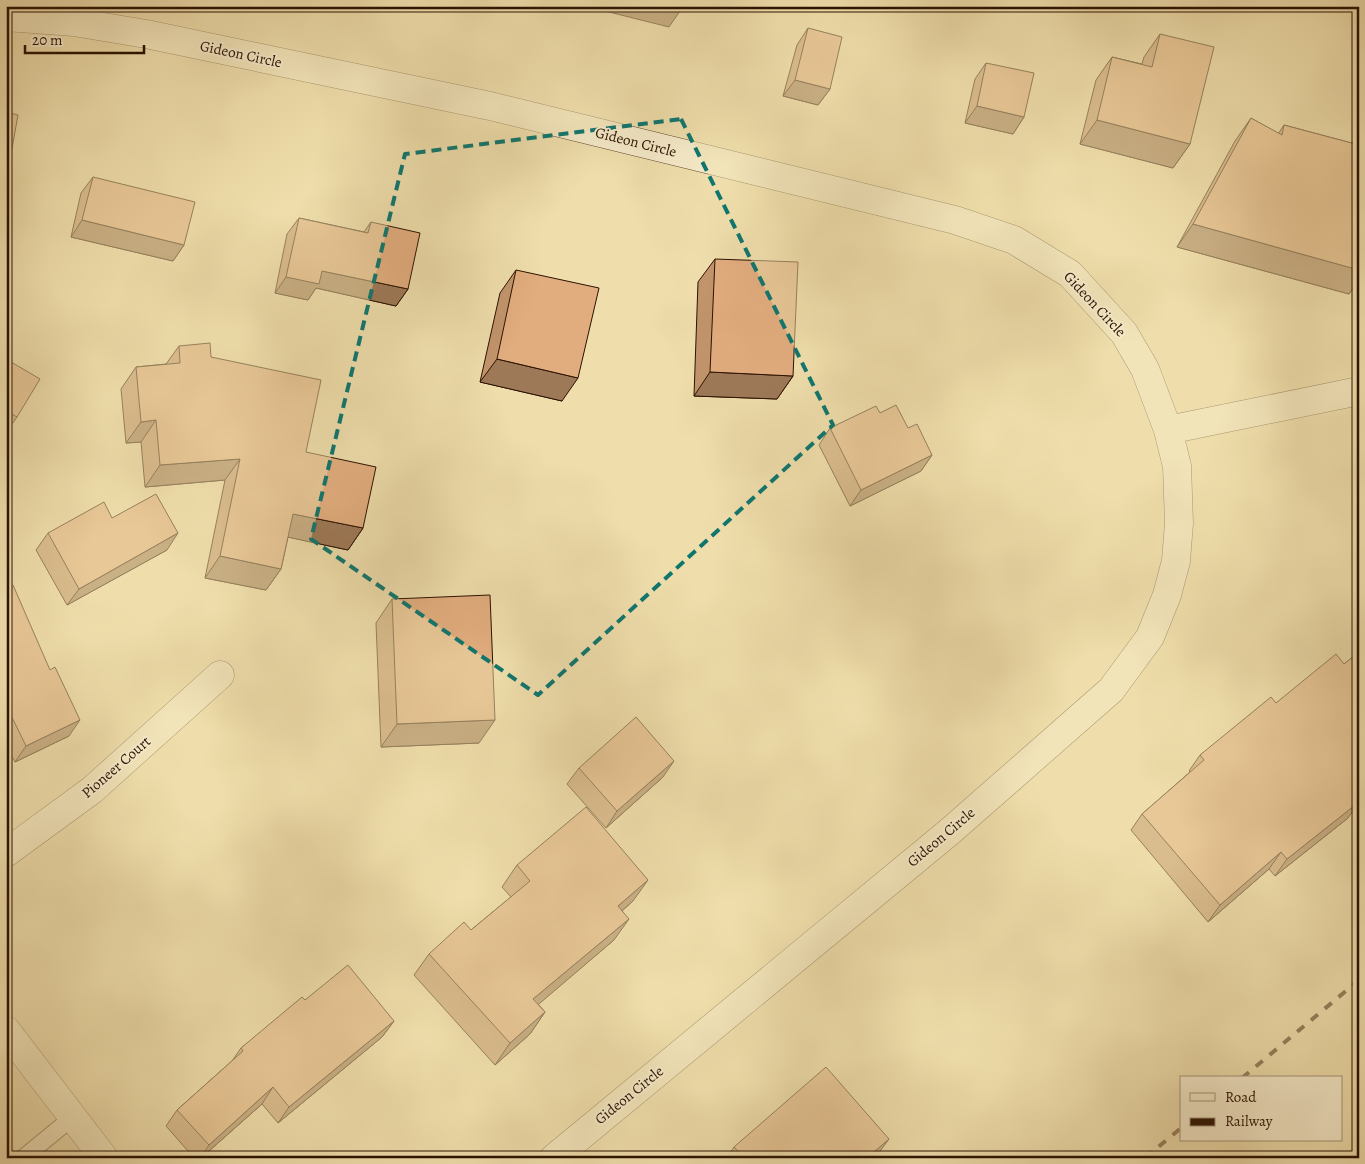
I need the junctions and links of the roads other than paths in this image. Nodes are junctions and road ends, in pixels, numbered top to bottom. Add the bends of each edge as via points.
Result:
1 (6, 17) edge
2 (1359, 391) edge
3 (1168, 430) junction
4 (220, 675) dead end
5 (6, 853) edge
6 (6, 1030) edge
7 (73, 1117) junction
8 (23, 1158) edge
9 (104, 1158) edge
10 (554, 1158) edge

1 - 3 street, Gideon Circle via 74,22 146,34 490,106 955,220 1014,240 1070,274 1124,333 1145,369
2 - 3 street
3 - 10 street, Gideon Circle via 1177,466 1179,523 1176,561 1150,637 1111,690 948,833
4 - 5 street, Pioneer Court via 92,790
6 - 7 street
7 - 8 lane
7 - 9 street

